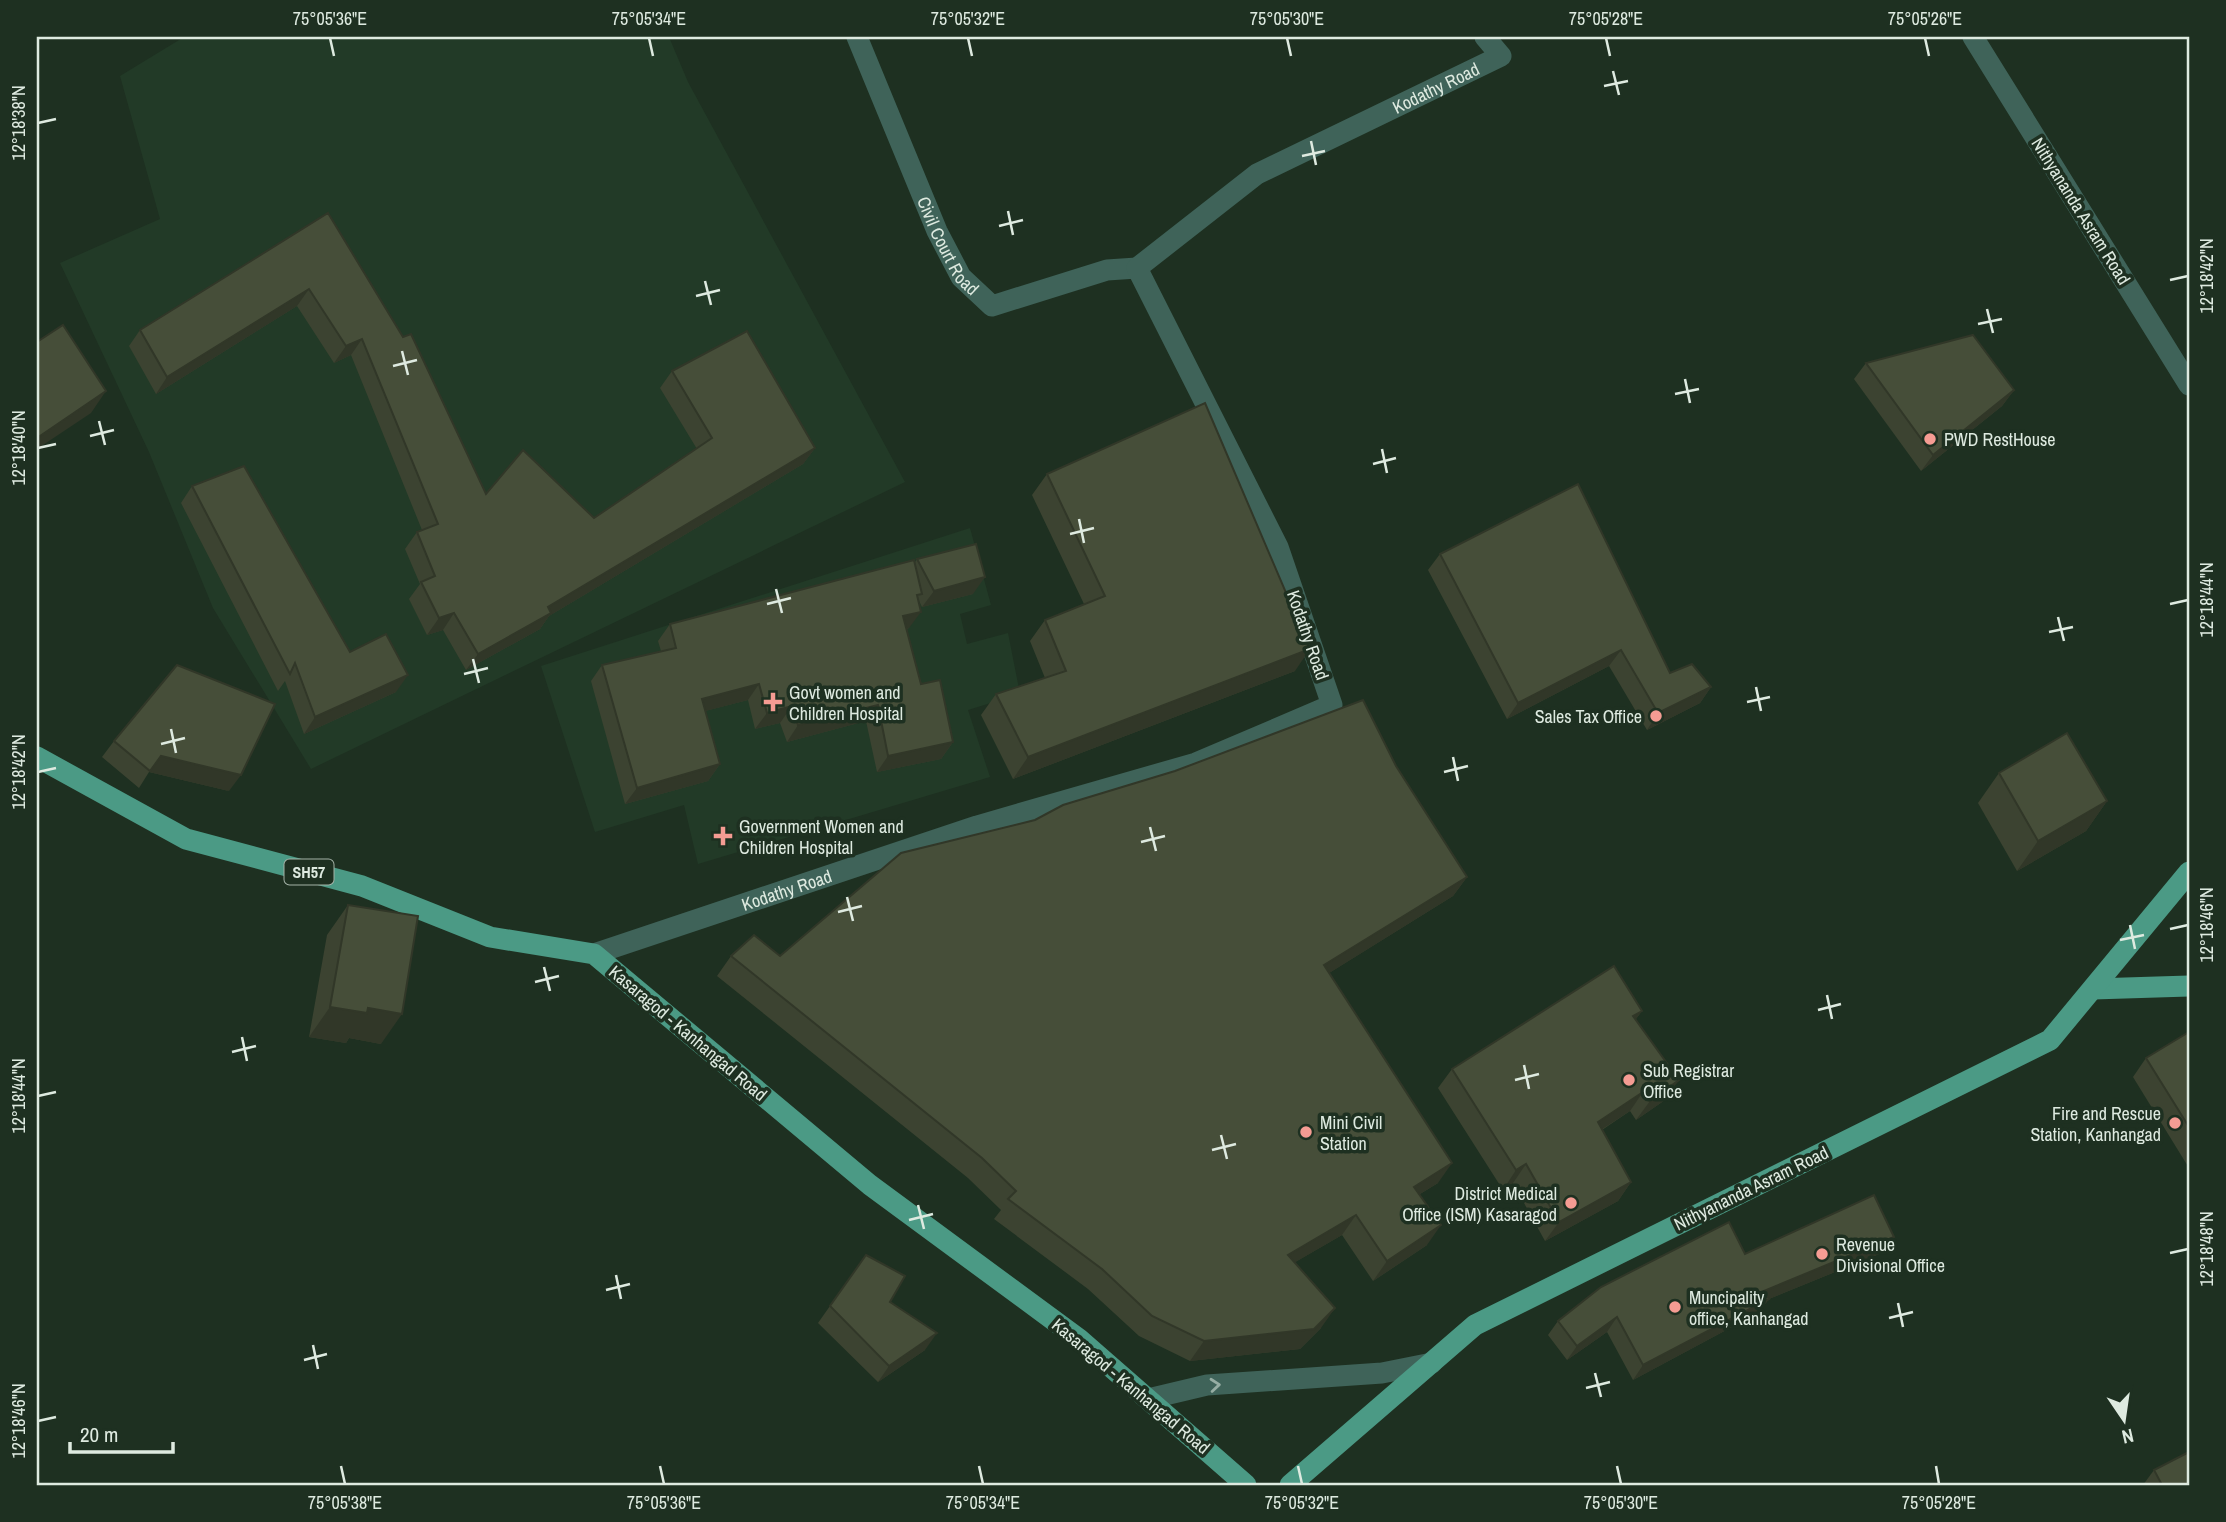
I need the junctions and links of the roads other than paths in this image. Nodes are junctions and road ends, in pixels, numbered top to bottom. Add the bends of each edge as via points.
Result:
1 (857, 37) edge
2 (1485, 37) edge
3 (1973, 37) edge
4 (1137, 268) junction
5 (2189, 385) edge
6 (37, 757) edge
7 (2189, 872) edge
8 (594, 954) junction
9 (2189, 986) edge
10 (2093, 989) junction
11 (1432, 1363) junction
12 (1148, 1399) junction
13 (1246, 1485) edge
14 (1290, 1485) edge

1 - 4 street, Civil Court Road via 937,231 961,277 992,306 1107,270
2 - 4 street, Kodathy Road via 1501,56 1257,174
3 - 5 street, Nithyananda Asram Road
4 - 8 street, Kodathy Road via 1278,547 1332,705 1196,763 976,826
6 - 8 main road, Kasaragod - Kanhangad Road / SH57 via 186,839 362,886 490,937
7 - 10 main road, Nithyananda Asram Road
8 - 12 main road, Kasaragod - Kanhangad Road via 870,1185 1079,1339
9 - 10 main road
10 - 11 main road, Nithyananda Asram Road via 2050,1040 1475,1325
12 -> 11 street via 1207,1385 1382,1373
11 - 14 main road, Nithyananda Asram Road
12 - 13 main road, Kasaragod - Kanhangad Road

